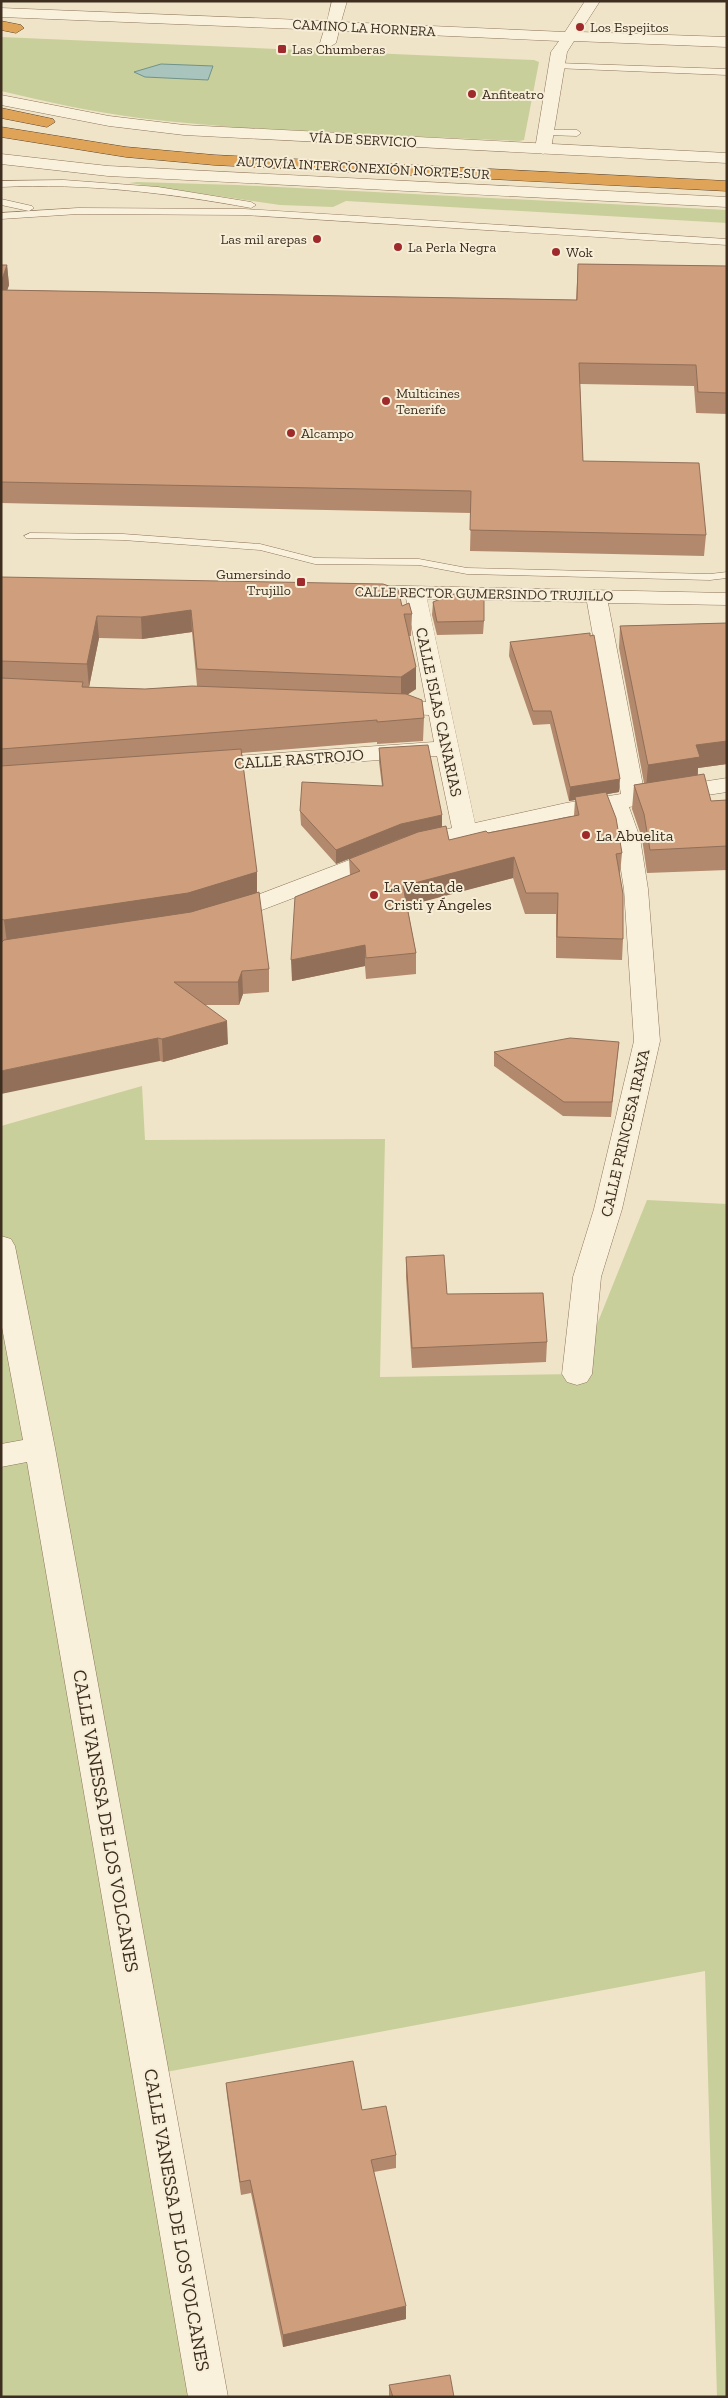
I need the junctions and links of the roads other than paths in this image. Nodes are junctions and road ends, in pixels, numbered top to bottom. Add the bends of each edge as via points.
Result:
1 (135, 1) edge
2 (340, 1) edge
3 (593, 1) edge
4 (1, 12) edge
5 (129, 17) junction
6 (334, 26) junction
7 (6, 27) edge
8 (42, 29) dead end
9 (134, 33) dead end
10 (568, 37) junction
11 (309, 42) dead end
12 (727, 42) edge
13 (328, 43) junction
14 (348, 44) dead end
15 (540, 53) dead end
16 (727, 59) edge
17 (558, 60) junction
18 (727, 72) edge
19 (1, 100) edge
20 (1, 112) edge
21 (1, 125) edge
22 (1, 132) edge
23 (546, 132) junction
24 (577, 133) dead end
25 (1, 142) edge
26 (147, 142) junction
27 (543, 149) junction
28 (126, 152) junction
29 (727, 158) edge
30 (1, 159) edge
31 (108, 171) junction
32 (727, 174) edge
33 (1, 177) edge
34 (1, 184) edge
35 (727, 186) edge
36 (1, 202) edge
37 (727, 202) edge
38 (29, 208) junction
39 (1, 209) edge
40 (1, 216) edge
41 (727, 242) edge
42 (30, 536) dead end
43 (727, 575) edge
44 (340, 591) edge
45 (416, 592) junction
46 (596, 596) junction
47 (727, 599) edge
48 (367, 707) edge
49 (438, 709) junction
50 (447, 748) junction
51 (188, 766) edge
52 (727, 786) edge
53 (624, 801) junction
54 (465, 832) junction
55 (201, 923) edge
56 (1, 1246) edge
57 (577, 1374) dead end
58 (40, 1448) junction
59 (1, 1456) edge
60 (208, 2397) edge

1 - 5 street
2 - 6 street
3 - 10 street
4 - 5 street, CAMINO LA HORNERA
5 - 6 street, CAMINO LA HORNERA
5 - 9 street
6 - 10 street, CAMINO LA HORNERA
6 - 13 street
7 - 8 street
10 - 12 street, CAMINO LA HORNERA
10 - 17 street
11 - 13 street, CAMINO LA HORNERA
13 - 14 street, CAMINO LA HORNERA
15 - 17 street
16 - 17 street
17 - 18 lane
17 - 23 street
19 - 27 street, VÍA DE SERVICIO via 109,122 184,130
20 - 26 highway
21 - 26 highway, AUTOVÍA INTERCONEXIÓN NORTE-SUR via 73,136
22 - 28 highway, AUTOVÍA INTERCONEXIÓN NORTE-SUR
23 - 24 lane
23 - 27 street
25 - 28 highway
26 - 32 highway, AUTOVÍA INTERCONEXIÓN NORTE-SUR
27 - 29 street, VÍA DE SERVICIO
28 - 35 highway, AUTOVÍA INTERCONEXIÓN NORTE-SUR via 214,160
30 - 31 street
31 - 33 street
31 - 37 street
34 - 38 lane via 102,183 251,205 86,203
36 - 38 lane
38 - 39 lane
40 - 41 lane via 78,211 244,212
42 - 43 lane via 260,547 315,561 419,562 467,571
44 - 45 street, CALLE RECTOR GUMERSINDO TRUJILLO
45 - 46 street, CALLE RECTOR GUMERSINDO TRUJILLO
45 - 49 street, CALLE ISLAS CANARIAS
46 - 47 street, CALLE RECTOR GUMERSINDO TRUJILLO
46 - 53 street, CALLE PRINCESA IRAYA
48 - 49 street
49 - 50 street, CALLE ISLAS CANARIAS
50 - 51 street, CALLE RASTROJO
50 - 54 street, CALLE ISLAS CANARIAS
52 - 53 street
53 - 54 street
53 - 57 street, CALLE PRINCESA IRAYA via 636,889 647,1041 608,1209 587,1277
54 - 55 street via 410,845 245,910
56 - 58 street, CALLE VANESSA DE LOS VOLCANES
58 - 59 street
58 - 60 street, CALLE VANESSA DE LOS VOLCANES

